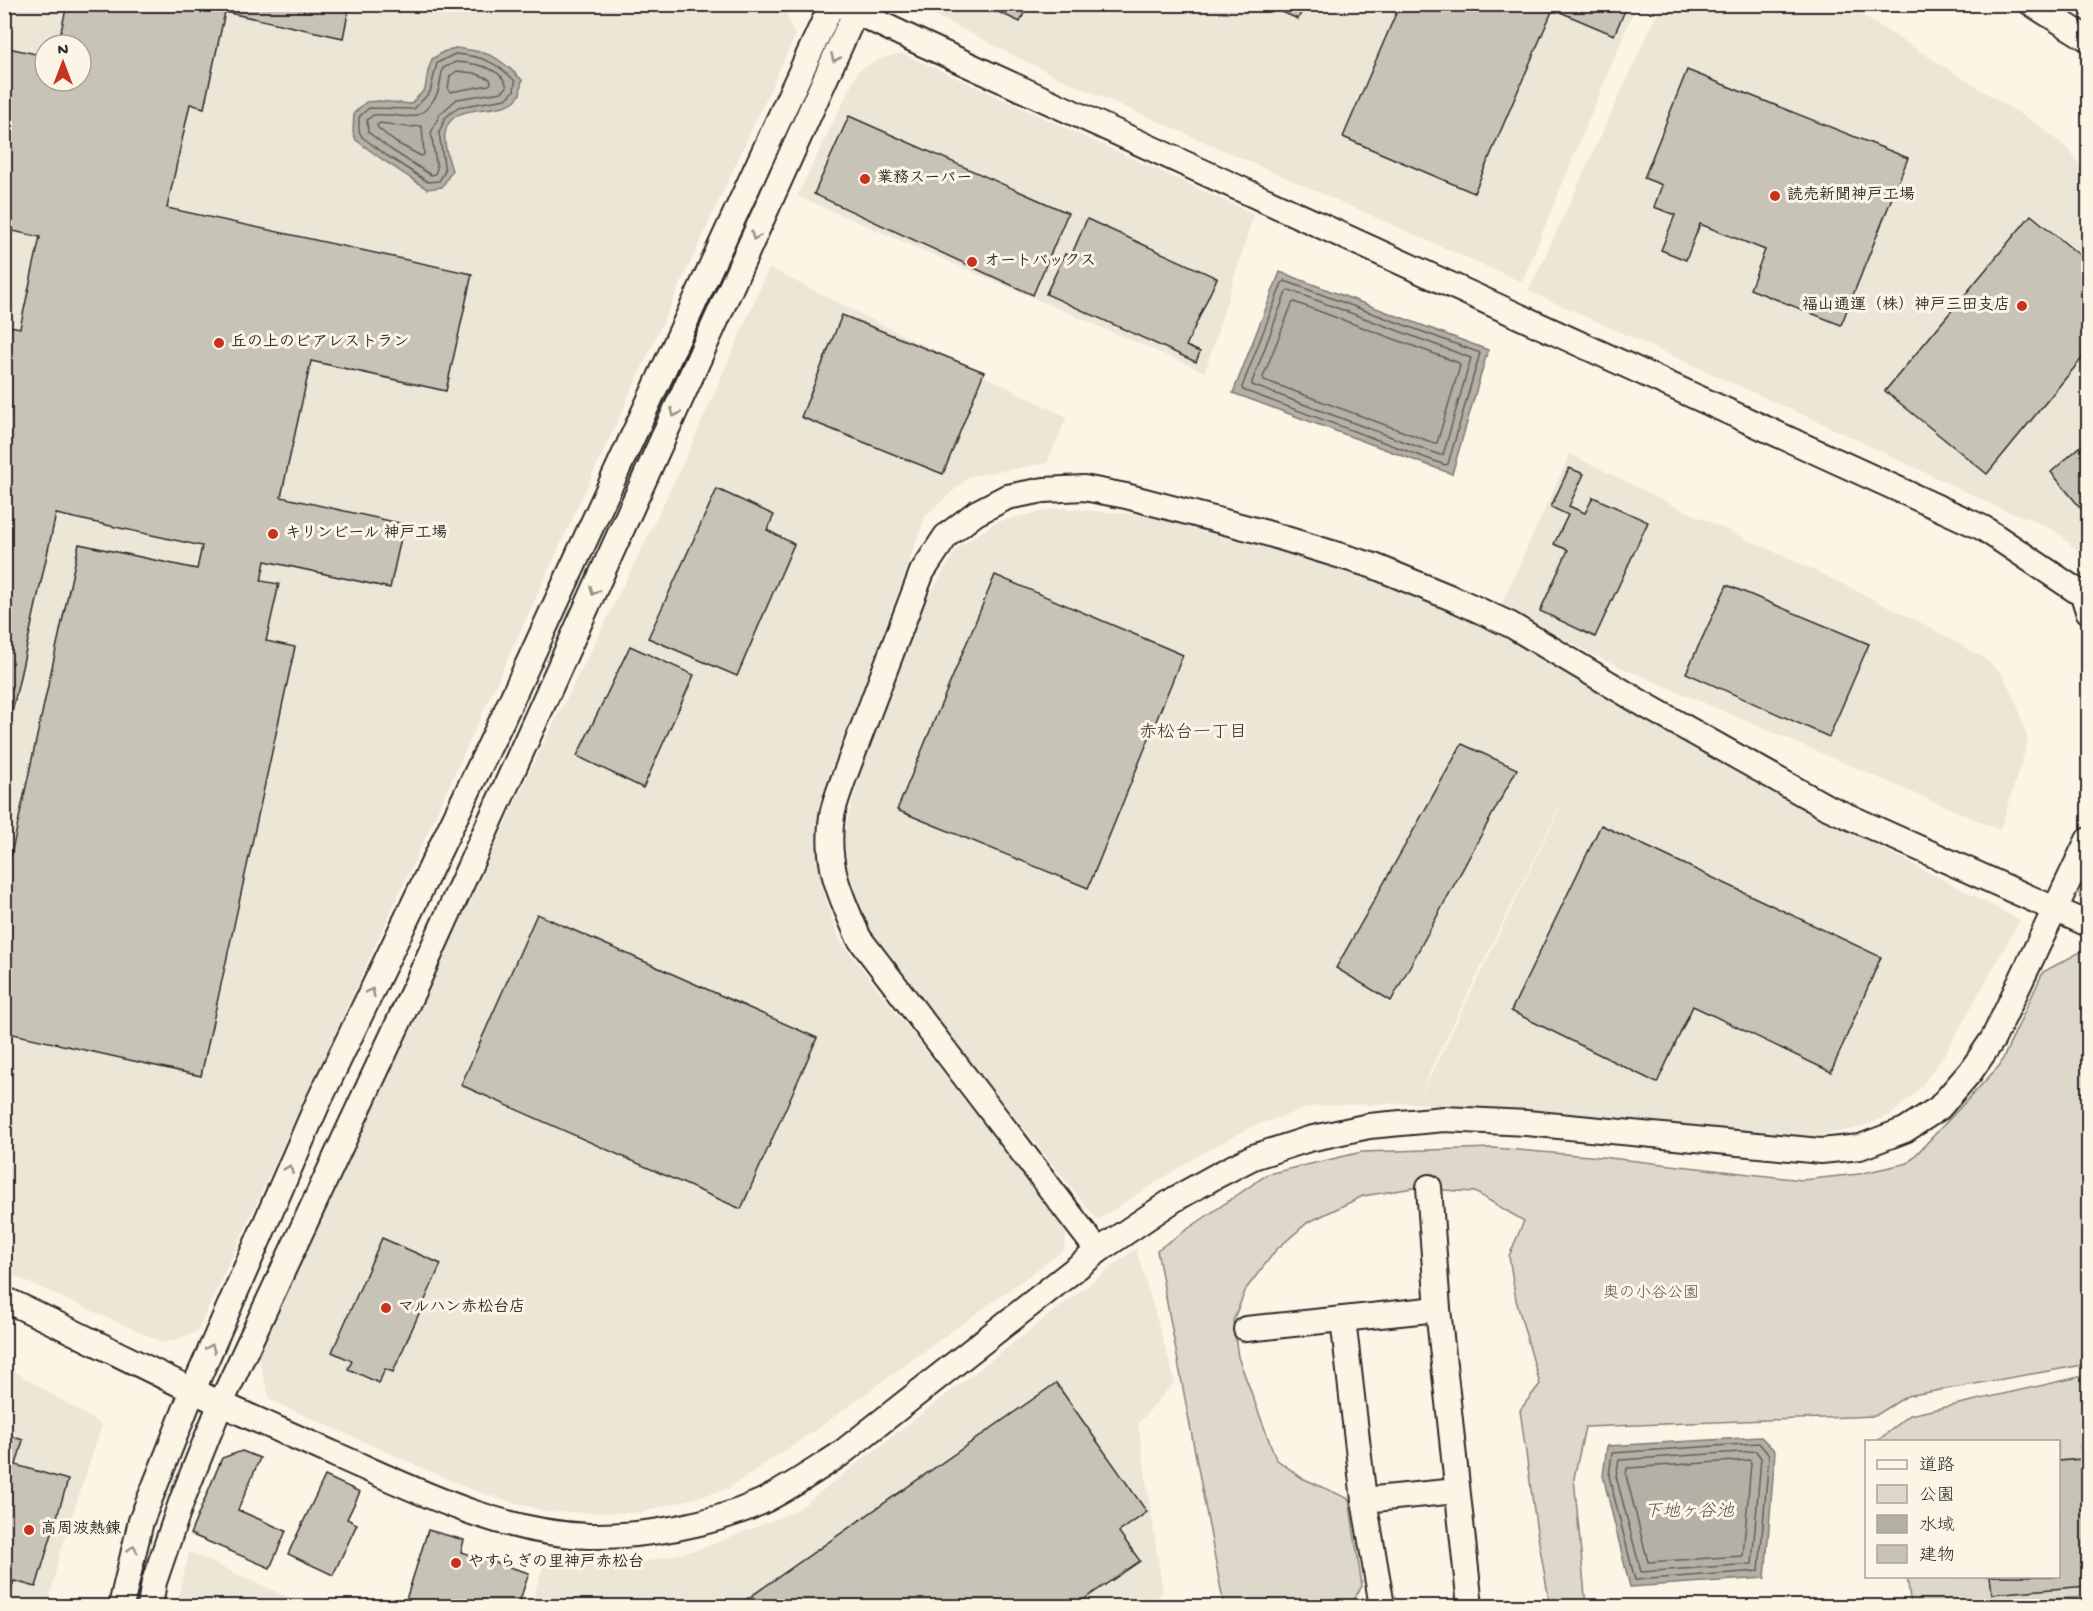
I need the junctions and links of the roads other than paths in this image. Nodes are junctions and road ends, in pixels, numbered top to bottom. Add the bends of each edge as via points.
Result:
1 (832, 4) edge
2 (2032, 4) edge
3 (852, 7) edge
4 (2088, 39) edge
5 (2088, 611) edge
6 (2088, 840) edge
7 (2055, 908) junction
8 (2088, 924) edge
9 (1429, 1187) dead end
10 (1098, 1251) junction
11 (4, 1299) edge
12 (1438, 1309) junction
13 (1343, 1319) junction
14 (1246, 1329) dead end
15 (193, 1390) junction
16 (221, 1403) junction
17 (1457, 1491) junction
18 (1364, 1500) junction
19 (121, 1606) edge
20 (150, 1606) edge
21 (1382, 1606) edge
22 (1470, 1606) edge

15 -> 1 street via 317,1105 503,718
2 - 4 street
3 - 5 street via 1983,528 2083,595
3 -> 16 street via 416,985
6 - 7 street
7 - 8 street
7 - 10 street via 1993,1039 1971,1071 1939,1108 1905,1130 1860,1147 1812,1151 1527,1123 1444,1119 1369,1126 1253,1157 1175,1199
7 - 10 street via 1825,806 1511,625 1374,566 1263,532 1084,488 1007,497 976,513 946,536 922,573 843,780 832,814 830,851 837,889 859,938
9 - 12 street
10 - 16 street via 839,1455 761,1502 675,1528 588,1536 489,1518
11 - 15 street
12 - 13 street
12 - 17 street
13 - 14 street
13 - 18 street
15 - 16 street
19 -> 15 street via 141,1521
16 - 20 street via 182,1500 154,1582
17 - 18 street
17 - 22 street
18 - 21 street

